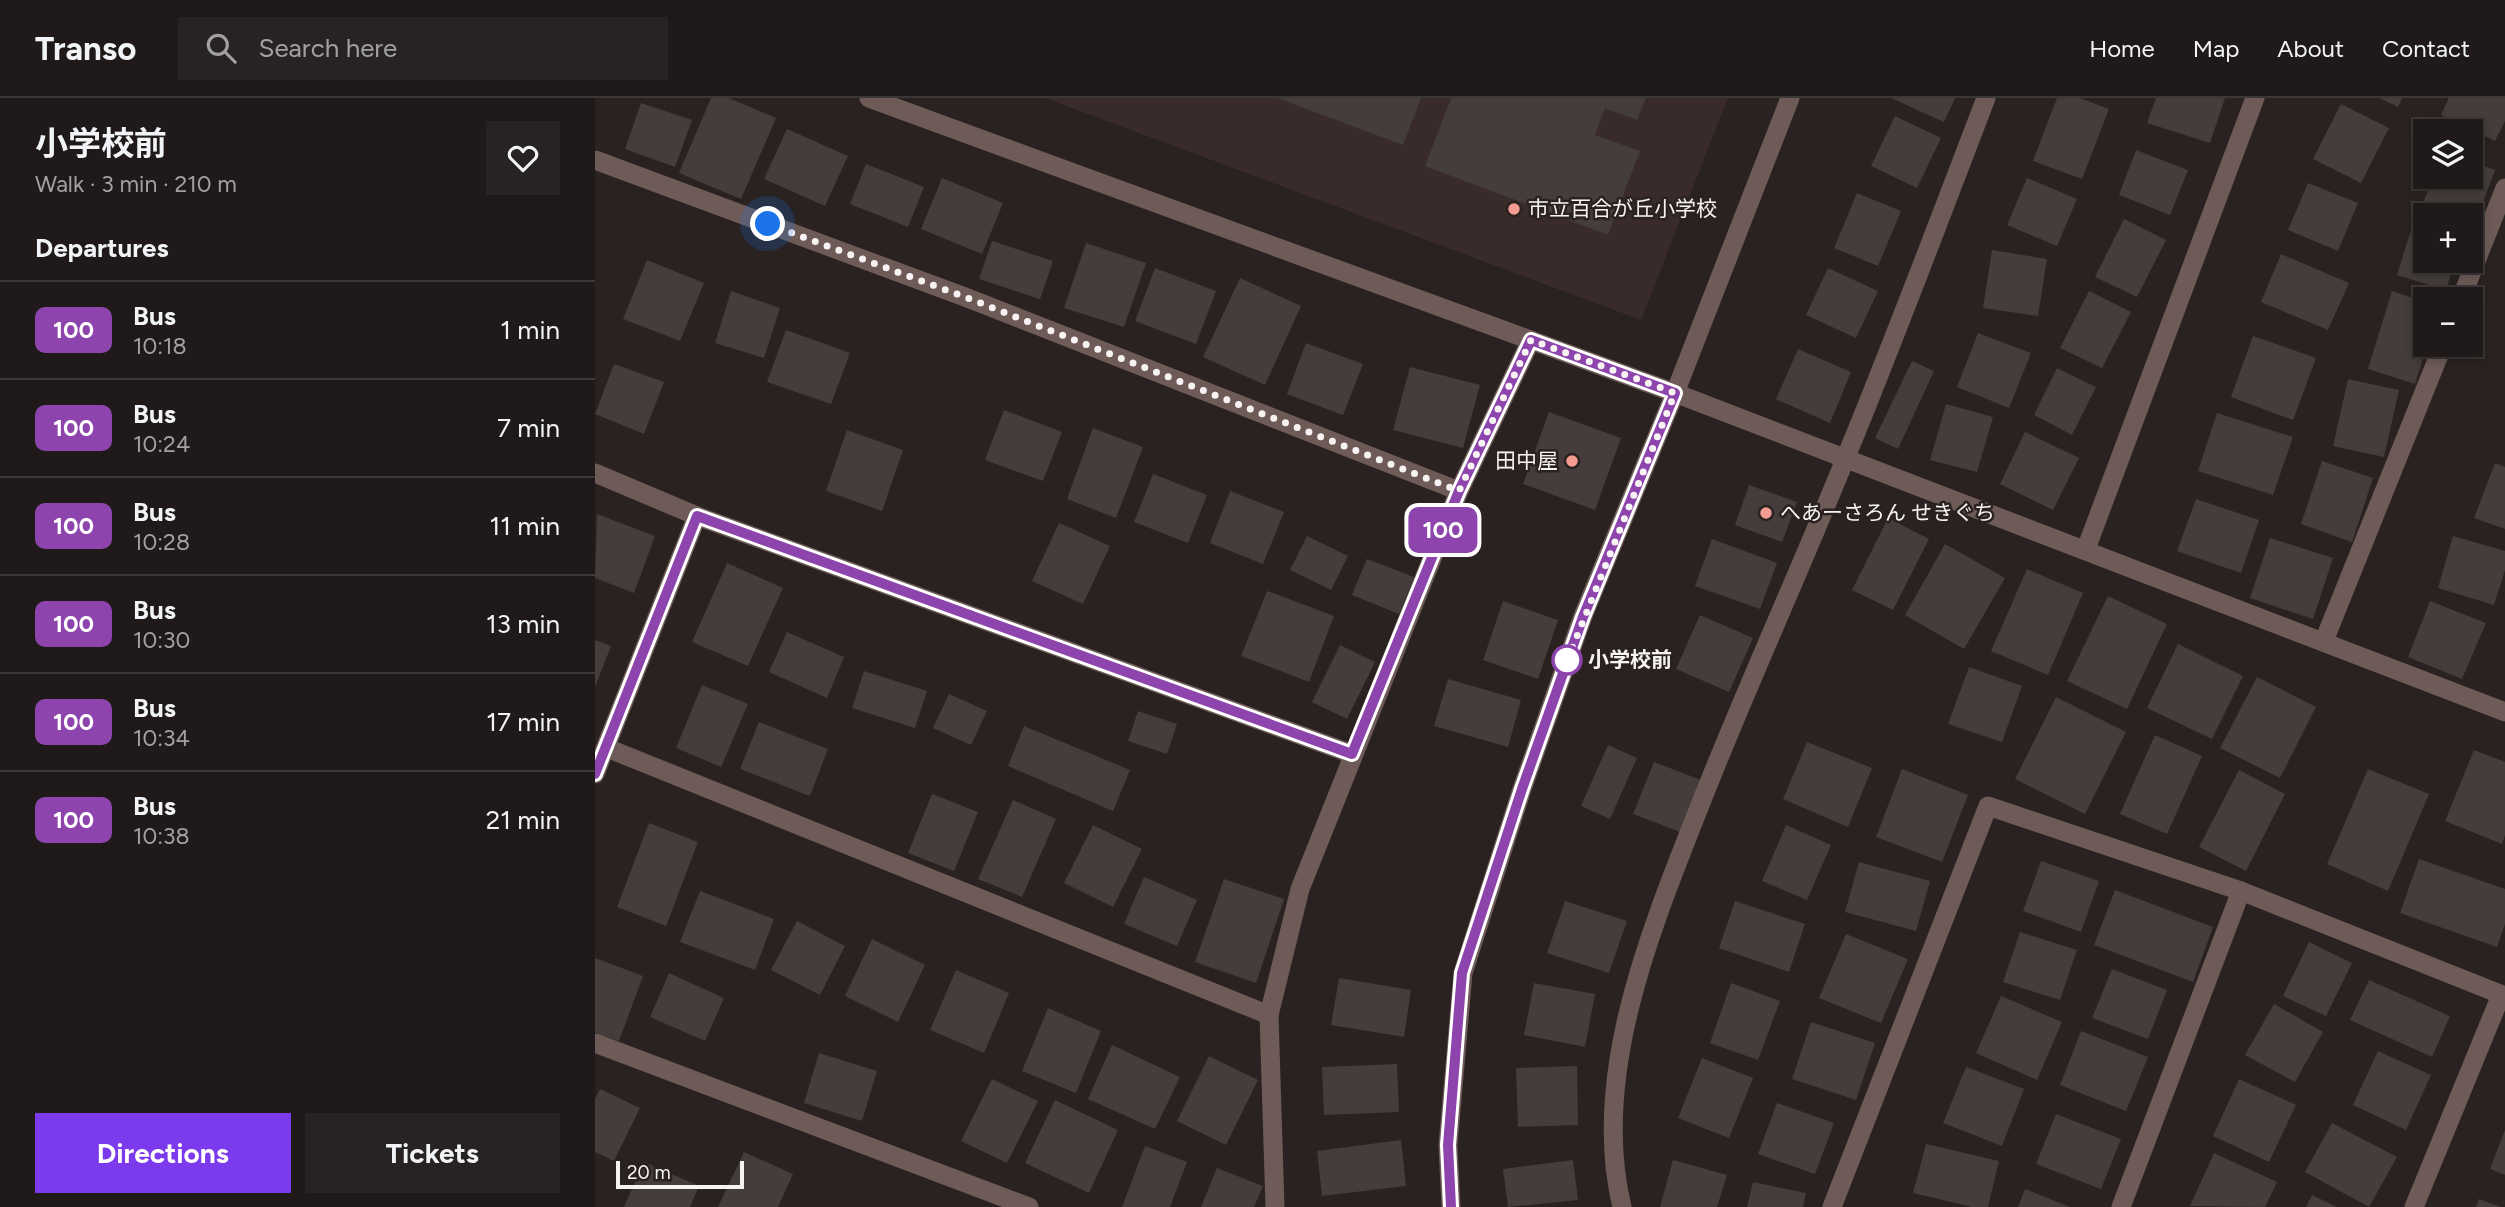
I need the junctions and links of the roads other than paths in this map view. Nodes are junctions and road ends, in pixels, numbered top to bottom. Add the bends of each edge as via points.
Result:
1 (869, 98) edge
2 (1790, 98) edge
3 (1986, 98) edge
4 (2255, 98) edge
5 (595, 160) edge
6 (2505, 188) edge
7 (2466, 287) edge
8 (1531, 340) junction
9 (2437, 357) edge
10 (1675, 393) junction
11 (1846, 457) junction
12 (595, 473) edge
13 (1459, 491) junction
14 (697, 516) junction
15 (2085, 549) junction
16 (2324, 641) junction
17 (2505, 712) edge
18 (607, 748) junction
19 (1352, 754) junction
20 (595, 774) edge
21 (2241, 891) junction
22 (2503, 996) edge
23 (1269, 1015) junction
24 (595, 1044) edge
25 (1029, 1207) edge
26 (1275, 1207) edge
27 (1451, 1207) edge
28 (1622, 1207) edge
29 (1832, 1207) edge
30 (2121, 1207) edge
31 (2414, 1207) edge

1 - 8 street
2 - 10 street
3 - 11 street
4 - 15 street
5 - 13 street via 965,297
6 - 7 street
8 - 10 street
8 - 13 street
9 - 16 street
10 - 11 street
10 - 27 street via 1583,617 1462,973 1448,1145
11 - 15 street
11 - 28 street via 1741,702 1661,904 1633,990 1615,1096 1615,1178
12 - 14 street
13 - 19 street
14 - 18 street
14 - 19 street
15 - 16 street
16 - 17 street
18 - 20 street
18 - 23 street
19 - 23 street via 1300,890
21 - 22 street
21 - 29 street via 1988,806
21 - 30 street
22 - 31 street
23 - 26 street
24 - 25 street

